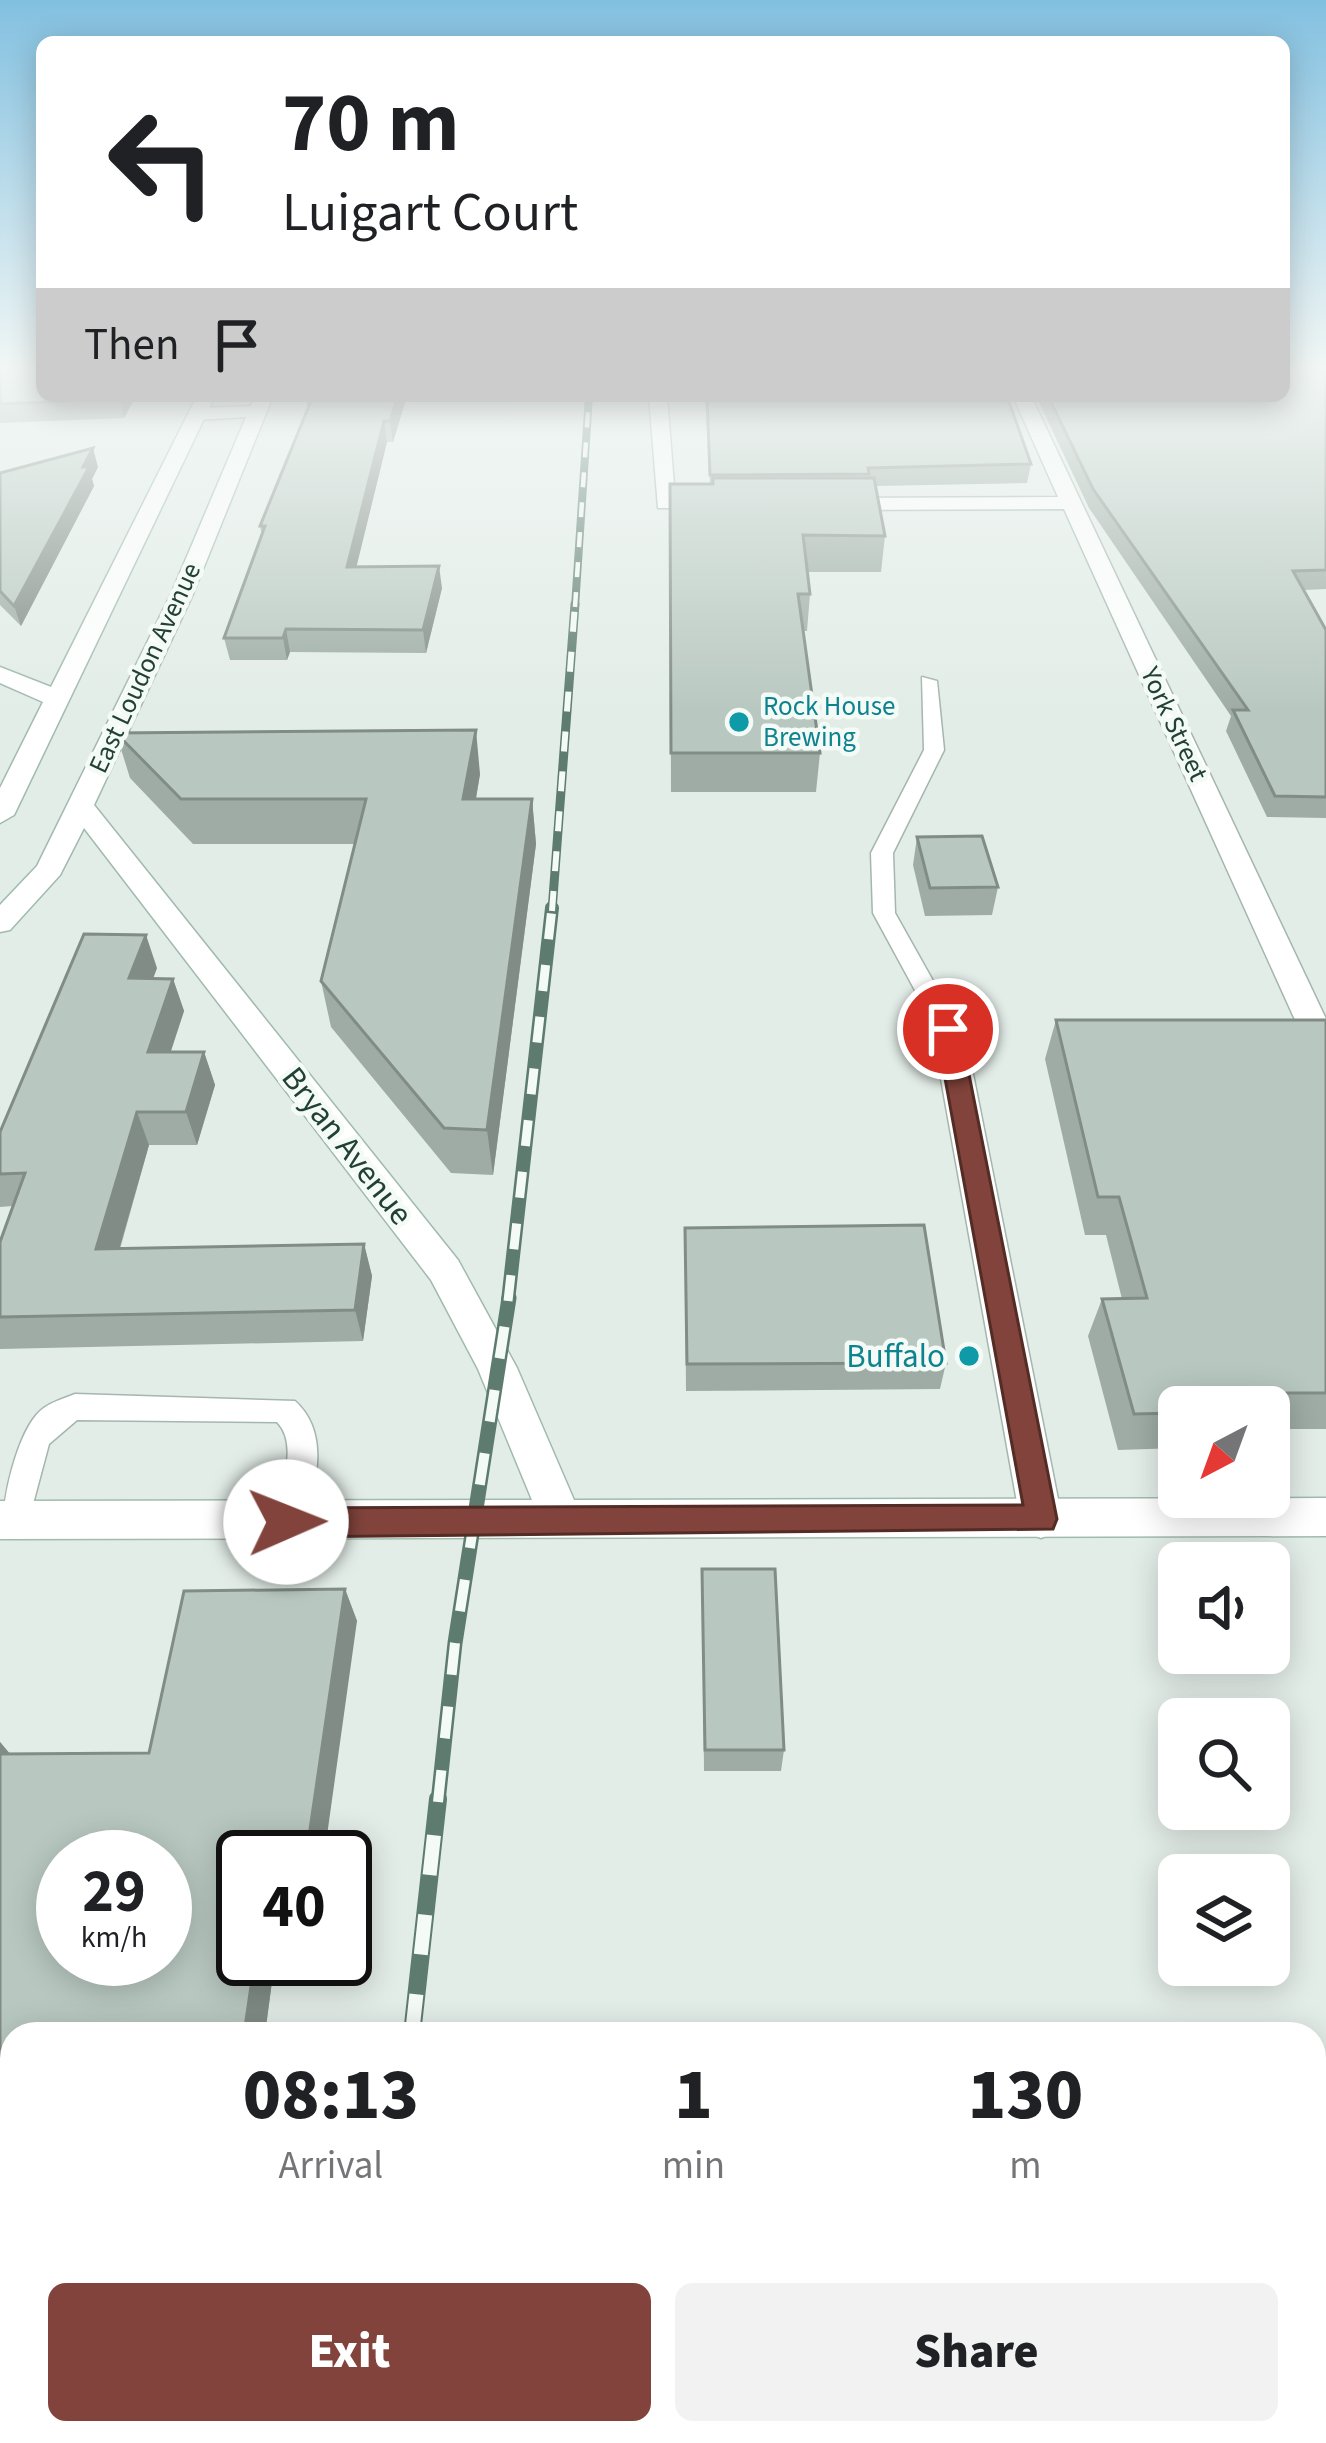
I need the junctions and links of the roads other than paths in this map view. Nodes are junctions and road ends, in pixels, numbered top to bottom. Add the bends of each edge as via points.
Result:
1 (163, 483) edge
2 (228, 483) edge
3 (663, 483) edge
4 (1063, 483) edge
5 (1072, 503) junction
6 (736, 504) edge
7 (808, 504) edge
8 (0, 674) edge
9 (928, 681) dead end
10 (55, 698) junction
11 (80, 805) junction
12 (0, 815) edge
13 (0, 923) edge
14 (948, 1029) joint
15 (1326, 1053) edge
16 (1326, 1517) edge
17 (561, 1519) junction
18 (1041, 1519) junction
19 (8, 1520) edge
20 (286, 1522) junction

1 - 10 street, East Loudon Avenue
2 - 11 street, East Loudon Avenue
3 - 6 street via 664,504
4 - 5 street, York Street
5 - 7 street
5 - 15 street, York Street
8 - 10 street
9 - 14 lane via 934,750 882,853 884,913
10 - 12 street, East Loudon Avenue
11 - 13 street, East Loudon Avenue via 50,869
11 - 17 street, Bryan Avenue via 445,1270
14 - 18 street
16 - 18 street
17 - 18 street
17 - 20 street
19 - 20 street
19 - 20 lane via 38,1429 52,1413 98,1408 284,1410 304,1437

